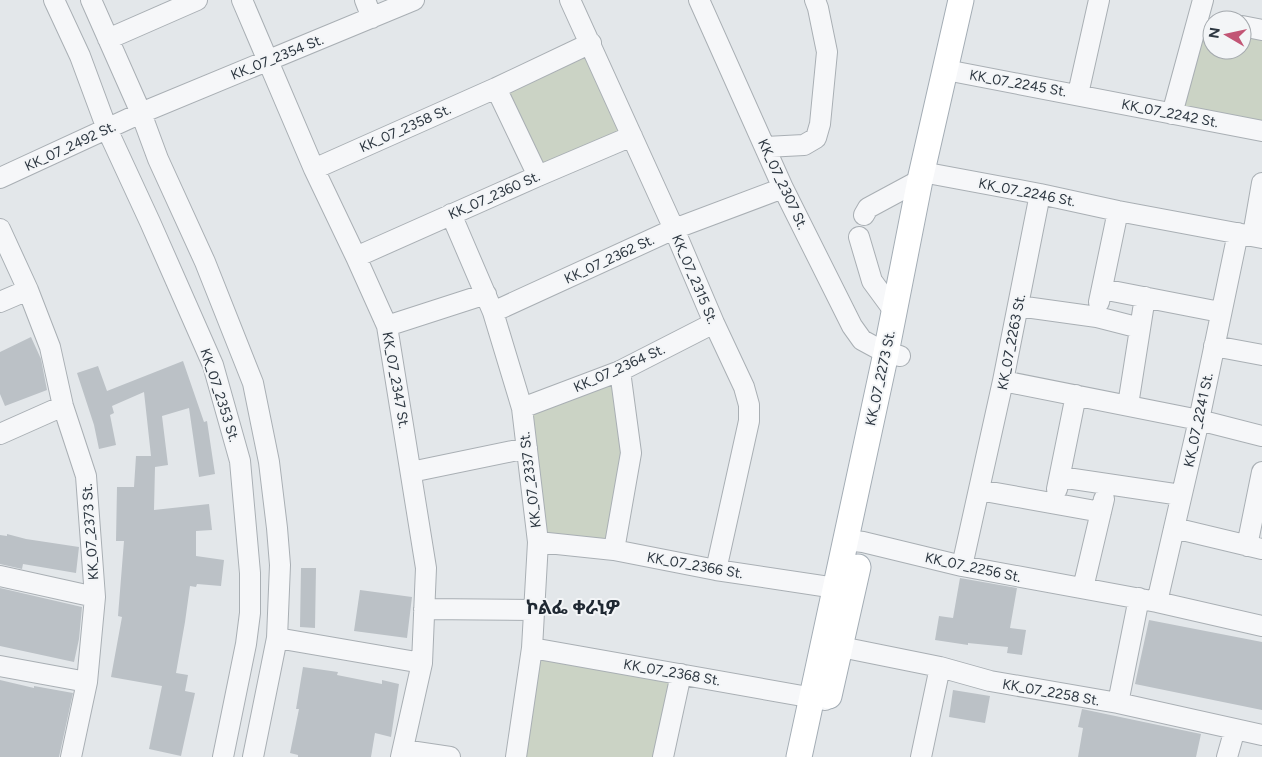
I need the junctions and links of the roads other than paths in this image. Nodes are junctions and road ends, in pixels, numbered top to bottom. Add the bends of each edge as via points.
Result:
1 (54, 0) edge
2 (91, 0) edge
3 (197, 0) edge
4 (242, 0) edge
5 (414, 0) edge
6 (570, 0) edge
7 (699, 0) edge
8 (814, 0) edge
9 (962, 0) edge
10 (974, 0) edge
11 (1098, 0) edge
12 (369, 9) edge
13 (1202, 22) edge
14 (108, 39) junction
15 (591, 43) junction
16 (267, 60) junction
17 (952, 71) junction
18 (496, 88) junction
19 (1078, 94) junction
20 (140, 113) junction
21 (1172, 114) junction
22 (107, 129) junction
23 (1262, 131) edge
24 (632, 136) junction
25 (766, 147) junction
26 (314, 169) junction
27 (538, 176) junction
28 (925, 176) junction
29 (0, 178) edge
30 (1262, 183) edge
31 (783, 188) junction
32 (1040, 194) junction
33 (1118, 211) junction
34 (451, 214) junction
35 (864, 215) dead end
36 (0, 229) edge
37 (674, 229) junction
38 (1251, 236) edge
39 (859, 237) dead end
40 (356, 258) junction
41 (1102, 289) junction
42 (28, 290) junction
43 (486, 294) junction
44 (1146, 297) junction
45 (0, 302) edge
46 (1018, 306) junction
47 (894, 311) junction
48 (493, 312) junction
49 (1220, 312) junction
50 (1096, 318) junction
51 (714, 323) junction
52 (387, 326) junction
53 (1140, 328) junction
54 (1214, 346) junction
55 (893, 354) junction
56 (1262, 355) edge
57 (620, 371) junction
58 (1003, 381) junction
59 (1076, 395) junction
60 (1128, 405) junction
61 (63, 406) junction
62 (522, 408) junction
63 (1199, 420) junction
64 (0, 434) edge
65 (1262, 436) edge
66 (527, 448) junction
67 (411, 472) junction
68 (1262, 472) edge
69 (1060, 477) junction
70 (1107, 485) junction
71 (979, 490) junction
72 (1181, 495) junction
73 (1054, 503) junction
74 (1101, 512) junction
75 (1258, 516) edge
76 (1174, 528) junction
77 (538, 542) junction
78 (855, 542) junction
79 (1254, 547) edge
80 (614, 550) junction
81 (962, 566) junction
82 (716, 570) junction
83 (0, 576) edge
84 (1083, 588) junction
85 (844, 589) junction
86 (95, 597) junction
87 (1148, 600) junction
88 (424, 609) junction
89 (534, 610) junction
90 (1262, 626) edge
91 (277, 638) junction
92 (832, 645) junction
93 (532, 648) junction
94 (422, 663) junction
95 (0, 666) edge
96 (940, 667) junction
97 (681, 674) junction
98 (87, 682) junction
99 (820, 699) junction
100 (1118, 703) junction
101 (1235, 729) junction
102 (1262, 735) edge
103 (402, 753) edge
104 (71, 757) edge
105 (223, 757) edge
106 (253, 757) edge
107 (450, 757) edge
108 (516, 757) edge
109 (663, 757) edge
110 (800, 757) edge
111 (816, 757) edge
112 (921, 757) edge
113 (1228, 757) edge

1 - 22 street, KK_07_2353 St. via 80,56
2 - 14 street
3 - 14 street
4 - 16 street, KK_07_2347 St.
5 - 12 street, KK_07_2354 St.
6 - 15 street, KK_07_2315 St.
7 - 25 street, KK_07_2307 St.
8 - 25 street via 827,52 816,138 804,145
9 - 17 main road, KK_07_2273 St.
10 - 17 main road, KK_07_2273 St.
11 - 19 street
12 - 16 street, KK_07_2354 St.
13 - 21 street
14 - 20 street
15 - 18 street, KK_07_2358 St.
15 - 24 street, KK_07_2315 St.
16 - 20 street, KK_07_2354 St.
16 - 26 street, KK_07_2347 St.
17 - 19 street, KK_07_2245 St.
17 - 28 main road, KK_07_2273 St.
18 - 26 street, KK_07_2358 St.
18 - 27 street
19 - 21 street, KK_07_2242 St.
20 - 22 street, KK_07_2492 St.
20 - 91 street via 253,383 270,462 278,528
21 - 23 street, KK_07_2242 St.
22 - 29 street, KK_07_2492 St.
22 - 105 street, KK_07_2353 St. via 213,365 240,461 250,573 250,612
24 - 27 street, KK_07_2360 St.
24 - 37 street, KK_07_2315 St.
25 - 31 street, KK_07_2307 St.
26 - 40 street, KK_07_2347 St.
27 - 34 street, KK_07_2360 St.
28 - 32 street, KK_07_2246 St.
28 - 35 street via 868,208
28 - 47 main road, KK_07_2273 St.
28 - 55 main road, KK_07_2273 St.
30 - 38 street, KK_07_2241 St.
31 - 37 street, KK_07_2362 St.
31 - 55 street, KK_07_2307 St. via 852,326 862,340
32 - 33 street, KK_07_2246 St.
32 - 46 street, KK_07_2263 St.
33 - 38 street, KK_07_2246 St.
33 - 41 street
34 - 40 street, KK_07_2360 St.
34 - 43 street, KK_07_2337 St.
36 - 42 street, KK_07_2373 St.
37 - 48 street, KK_07_2362 St.
37 - 51 street, KK_07_2315 St.
38 - 49 street, KK_07_2241 St.
39 - 47 street via 872,281
40 - 52 street, KK_07_2347 St.
41 - 44 street
41 - 50 street
42 - 45 street
42 - 61 street, KK_07_2373 St. via 50,347
43 - 48 street, KK_07_2337 St.
43 - 52 street
44 - 49 street
44 - 53 street
46 - 50 street
46 - 58 street, KK_07_2263 St.
47 - 55 main road, KK_07_2273 St.
48 - 62 street, KK_07_2337 St.
49 - 54 street, KK_07_2241 St.
50 - 53 street
51 - 57 street, KK_07_2364 St.
51 - 82 street, KK_07_2315 St. via 750,405
52 - 67 street, KK_07_2347 St.
53 - 60 street
54 - 56 street
54 - 63 street, KK_07_2241 St.
55 - 78 main road, KK_07_2273 St.
57 - 62 street, KK_07_2364 St.
57 - 80 street via 631,453
58 - 59 street
58 - 71 street, KK_07_2263 St.
59 - 60 street
59 - 69 street
60 - 63 street
61 - 64 street
61 - 86 street, KK_07_2373 St. via 86,476
62 - 66 street, KK_07_2337 St.
63 - 65 street
63 - 72 street, KK_07_2241 St.
66 - 67 street
66 - 77 street, KK_07_2337 St.
67 - 88 street, KK_07_2347 St. via 426,568
68 - 75 street
69 - 70 street
69 - 73 street
70 - 72 street
70 - 74 street
71 - 73 street
71 - 81 street, KK_07_2263 St.
72 - 76 street, KK_07_2241 St.
73 - 74 street
74 - 84 street
75 - 79 street
76 - 79 street
76 - 87 street, KK_07_2241 St.
77 - 80 street, KK_07_2366 St.
77 - 89 street, KK_07_2337 St.
78 - 81 street, KK_07_2256 St.
78 - 85 main road, KK_07_2273 St.
80 - 82 street, KK_07_2366 St.
81 - 84 street, KK_07_2256 St.
82 - 85 street, KK_07_2366 St.
83 - 86 street
84 - 87 street, KK_07_2256 St.
85 - 92 main road, KK_07_2273 St.
86 - 98 street, KK_07_2373 St.
87 - 90 street, KK_07_2256 St.
87 - 100 street, KK_07_2241 St.
88 - 89 street
88 - 94 street, KK_07_2347 St.
89 - 93 street, KK_07_2337 St.
91 - 94 street
91 - 106 street
92 - 96 street, KK_07_2258 St.
92 - 99 main road, KK_07_2273 St.
93 - 97 street, KK_07_2368 St.
93 - 108 street, KK_07_2337 St.
94 - 103 street, KK_07_2347 St.
95 - 98 street
96 - 100 street, KK_07_2258 St. via 990,681
96 - 112 street
97 - 99 street, KK_07_2368 St.
97 - 109 street
98 - 104 street, KK_07_2373 St.
99 - 110 main road, KK_07_2273 St.
99 - 111 main road, KK_07_2273 St.
100 - 101 street, KK_07_2258 St.
101 - 102 street, KK_07_2258 St.
101 - 113 street
103 - 107 street

